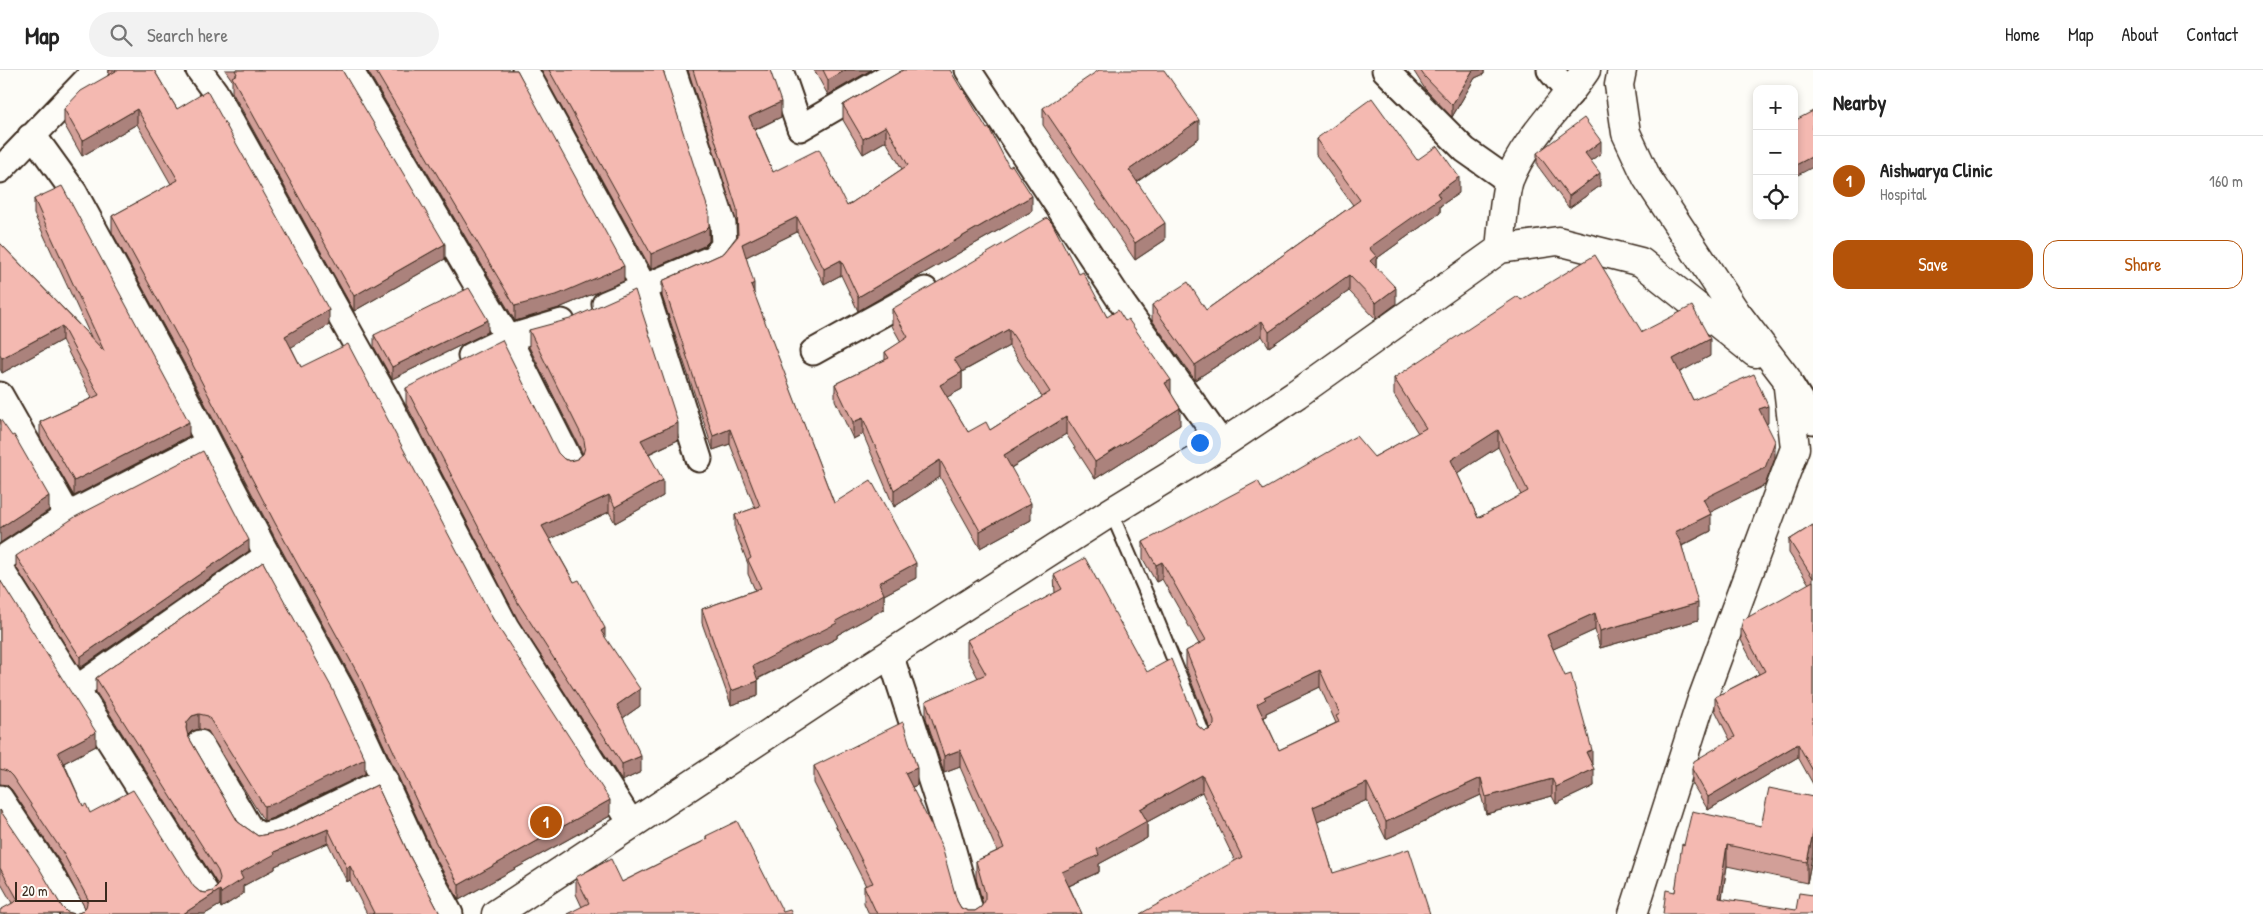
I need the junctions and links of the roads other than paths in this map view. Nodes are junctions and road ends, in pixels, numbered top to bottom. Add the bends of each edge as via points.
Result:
1 (96, 70) edge
2 (199, 70) edge
3 (350, 70) edge
4 (525, 70) edge
5 (673, 70) edge
6 (780, 70) edge
7 (900, 70) edge
8 (968, 70) edge
9 (1385, 70) edge
10 (1550, 70) edge
11 (1586, 70) edge
12 (1622, 70) edge
13 (1570, 94) junction
14 (30, 137) junction
15 (0, 170) edge
16 (1509, 182) junction
17 (1500, 249) junction
18 (944, 279) edge
19 (644, 287) junction
20 (508, 338) junction
21 (813, 352) dead end
22 (447, 368) edge
23 (1787, 380) junction
24 (0, 395) edge
25 (1813, 422) edge
26 (208, 443) junction
27 (1222, 444) junction
28 (699, 459) dead end
29 (571, 463) edge
30 (1111, 512) junction
31 (68, 515) junction
32 (268, 555) junction
33 (0, 560) edge
34 (0, 568) edge
35 (890, 654) junction
36 (77, 688) junction
37 (1206, 740) edge
38 (200, 743) dead end
39 (385, 780) junction
40 (0, 798) edge
41 (632, 824) junction
42 (206, 893) edge
43 (74, 914) edge
44 (450, 914) edge
45 (496, 914) edge
46 (971, 914) edge
47 (1633, 914) edge

1 - 14 street
2 - 41 street via 394,394 506,627
3 - 20 street
4 - 19 street
5 - 19 street via 723,224 724,246 713,258
6 - 7 street via 800,128
8 - 27 street via 1052,215
9 - 16 street via 1466,150
10 - 13 street
11 - 13 street
12 - 23 street via 1619,85 1626,133 1647,178 1735,311
13 - 16 street via 1538,129
14 - 15 street
14 - 26 street via 38,142 74,192
16 - 17 street
17 - 23 street via 1558,241 1641,262
17 - 27 street
18 - 21 street
19 - 20 street via 564,322
19 - 28 street
20 - 22 street
20 - 29 street
23 - 25 street
23 - 47 street via 1795,448 1702,702
24 - 31 street
26 - 31 street
26 - 32 street
27 - 30 street
30 - 35 street
30 - 37 lane
31 - 33 street
32 - 36 street
32 - 39 street via 346,698
34 - 36 street
35 - 41 street
35 - 46 street
36 - 42 street
38 - 39 street via 250,829 262,836 278,832
39 - 44 street via 422,863
40 - 43 street
41 - 45 street

